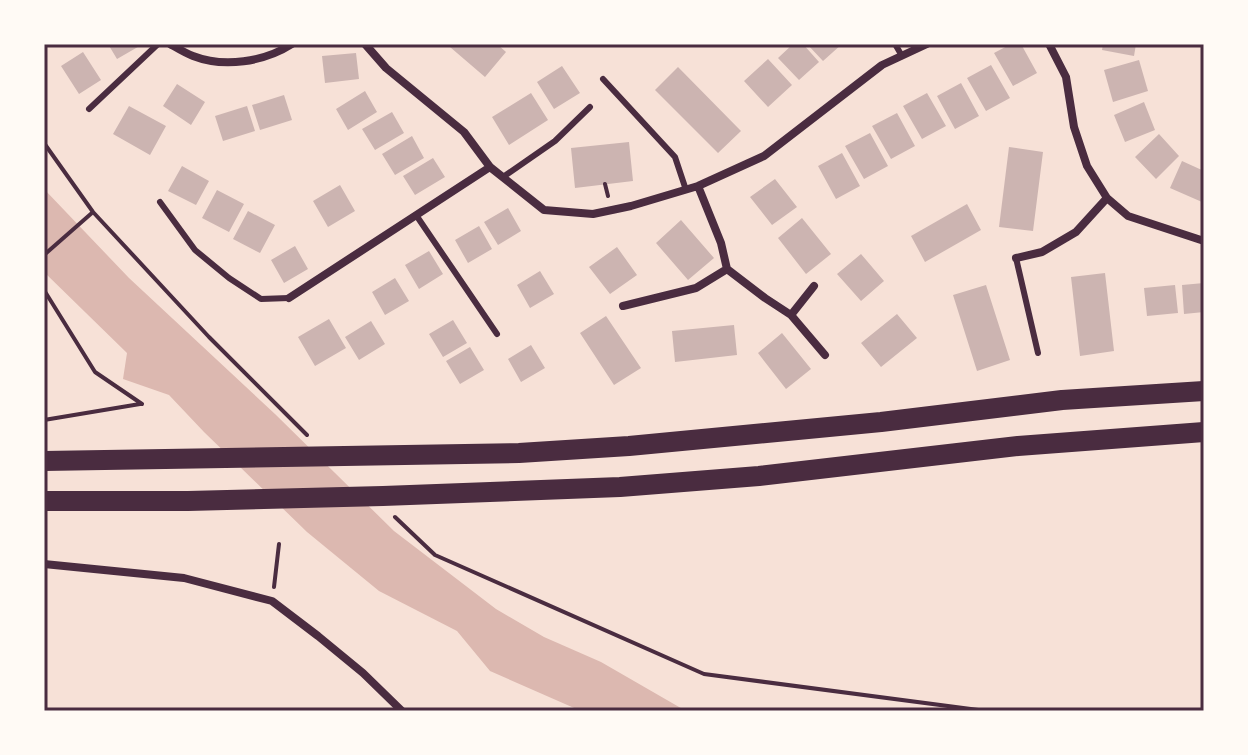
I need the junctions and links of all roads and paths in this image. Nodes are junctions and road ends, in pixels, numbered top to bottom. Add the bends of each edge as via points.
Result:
1 (158, 44) edge
2 (170, 44) edge
3 (292, 44) edge
4 (365, 44) edge
5 (895, 44) edge
6 (927, 44) edge
7 (1049, 44) edge
8 (902, 56) junction
9 (603, 79) dead end
10 (590, 107) dead end
11 (89, 109) dead end
12 (44, 143) edge
13 (490, 167) junction
14 (503, 177) junction
15 (698, 186) junction
16 (686, 190) junction
17 (1107, 198) junction
18 (160, 202) dead end
19 (93, 212) junction
20 (416, 215) junction
21 (1204, 241) edge
22 (44, 255) edge
23 (1016, 258) joint
24 (727, 269) junction
25 (814, 286) dead end
26 (44, 290) edge
27 (289, 298) joint
28 (623, 306) dead end
29 (791, 315) junction
30 (497, 334) dead end
31 (1038, 353) dead end
32 (825, 355) dead end
33 (1204, 391) edge
34 (44, 420) edge
35 (1204, 432) edge
36 (315, 442) dead end
37 (44, 461) edge
38 (44, 501) edge
39 (387, 505) junction
40 (279, 544) dead end
41 (44, 564) edge
42 (272, 601) junction
43 (402, 711) edge
44 (986, 711) edge

1 - 11 lane
2 - 3 street via 194,57 221,62 251,60
4 - 13 street via 464,132
5 - 8 lane
6 - 8 street
7 - 17 street via 1066,77 1087,166
8 - 15 street via 882,65 764,156
9 - 16 lane via 675,157
10 - 14 lane via 555,141
12 - 19 path
13 - 14 street
13 - 20 street
14 - 16 street via 544,210 593,214
15 - 16 street
15 - 24 street
17 - 21 street via 1128,216
17 - 23 street via 1076,232 1042,252
18 - 27 lane via 195,250 229,278 261,299
19 - 22 path
19 - 36 path
20 - 27 street
20 - 30 lane
23 - 31 lane
24 - 28 street via 696,288
24 - 29 street
25 - 29 street
26 - 34 path via 95,372 142,404
29 - 32 street
33 - 37 main road via 519,453
35 - 39 main road via 1018,446 759,476
38 - 39 main road
39 - 44 path via 435,555 704,674
40 - 42 path
41 - 42 street via 184,578
42 - 43 street

